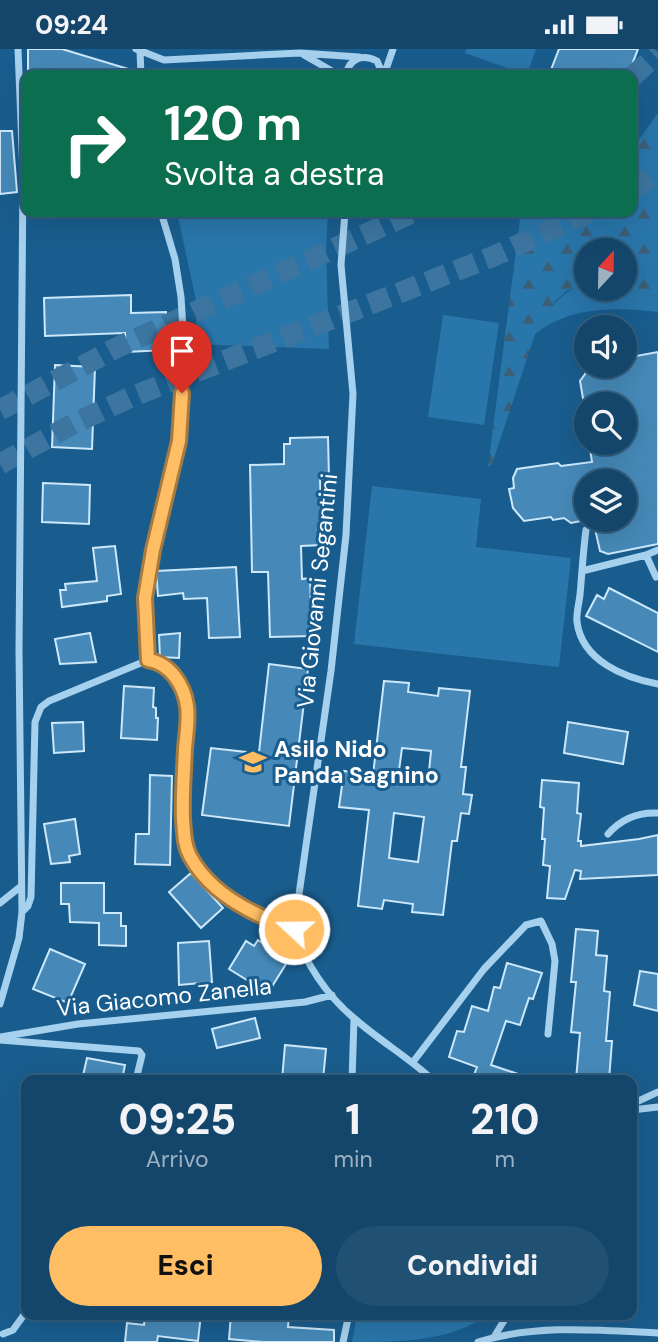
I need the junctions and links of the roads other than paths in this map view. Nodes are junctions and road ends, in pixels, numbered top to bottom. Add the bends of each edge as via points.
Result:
1 (18, 49) edge
2 (393, 49) edge
3 (138, 50) edge
4 (373, 51) dead end
5 (300, 53) junction
6 (363, 57) junction
7 (140, 70) edge
8 (330, 70) edge
9 (348, 70) edge
10 (381, 70) edge
11 (385, 70) edge
12 (21, 123) edge
13 (23, 217) edge
14 (162, 217) edge
15 (345, 217) edge
16 (586, 532) edge
17 (658, 550) edge
18 (646, 555) junction
19 (582, 571) junction
20 (656, 577) dead end
21 (148, 660) junction
22 (658, 684) edge
23 (658, 813) edge
24 (608, 834) dead end
25 (20, 887) junction
26 (0, 903) edge
27 (22, 912) junction
28 (294, 929) junction
29 (332, 995) junction
30 (0, 1004) edge
31 (354, 1019) junction
32 (548, 1034) dead end
33 (0, 1039) edge
34 (413, 1062) junction
35 (137, 1075) edge
36 (352, 1075) edge
37 (427, 1075) edge
38 (658, 1092) edge
39 (637, 1102) edge
40 (658, 1107) edge
41 (637, 1109) edge
42 (21, 1319) edge
43 (348, 1320) edge
44 (504, 1320) edge
45 (3, 1333) dead end
46 (658, 1333) edge
47 (494, 1337) junction
48 (343, 1342) edge
49 (478, 1342) edge

1 - 12 street
2 - 11 street
3 - 5 street via 164,60
3 - 7 street
4 - 6 street
5 - 6 street
5 - 8 street
6 - 9 street
6 - 10 street via 377,61
13 - 25 street
14 - 21 street via 175,259 184,345 179,441 145,598
15 - 28 street, Via Giovanni Segantini via 341,265 353,394 346,535
16 - 19 street
17 - 18 street
18 - 19 street
18 - 20 street
19 - 22 street via 577,622 588,648 614,670
21 - 27 street via 49,701 37,713 31,897
21 - 28 street via 166,666 186,704 182,796 184,836 191,858 239,905
23 - 24 street via 635,815
25 - 26 street
25 - 27 street
27 - 30 street
28 - 29 street via 300,948
29 - 31 street
29 - 33 street, Via Giacomo Zanella via 305,1002 78,1024
31 - 34 street
31 - 36 street
32 - 34 street via 555,961 541,921 526,925 484,968
33 - 35 street via 139,1051
34 - 37 street
38 - 39 street
40 - 41 street
42 - 45 street via 13,1330
43 - 48 street
44 - 47 street
46 - 47 street via 575,1329
47 - 49 street

